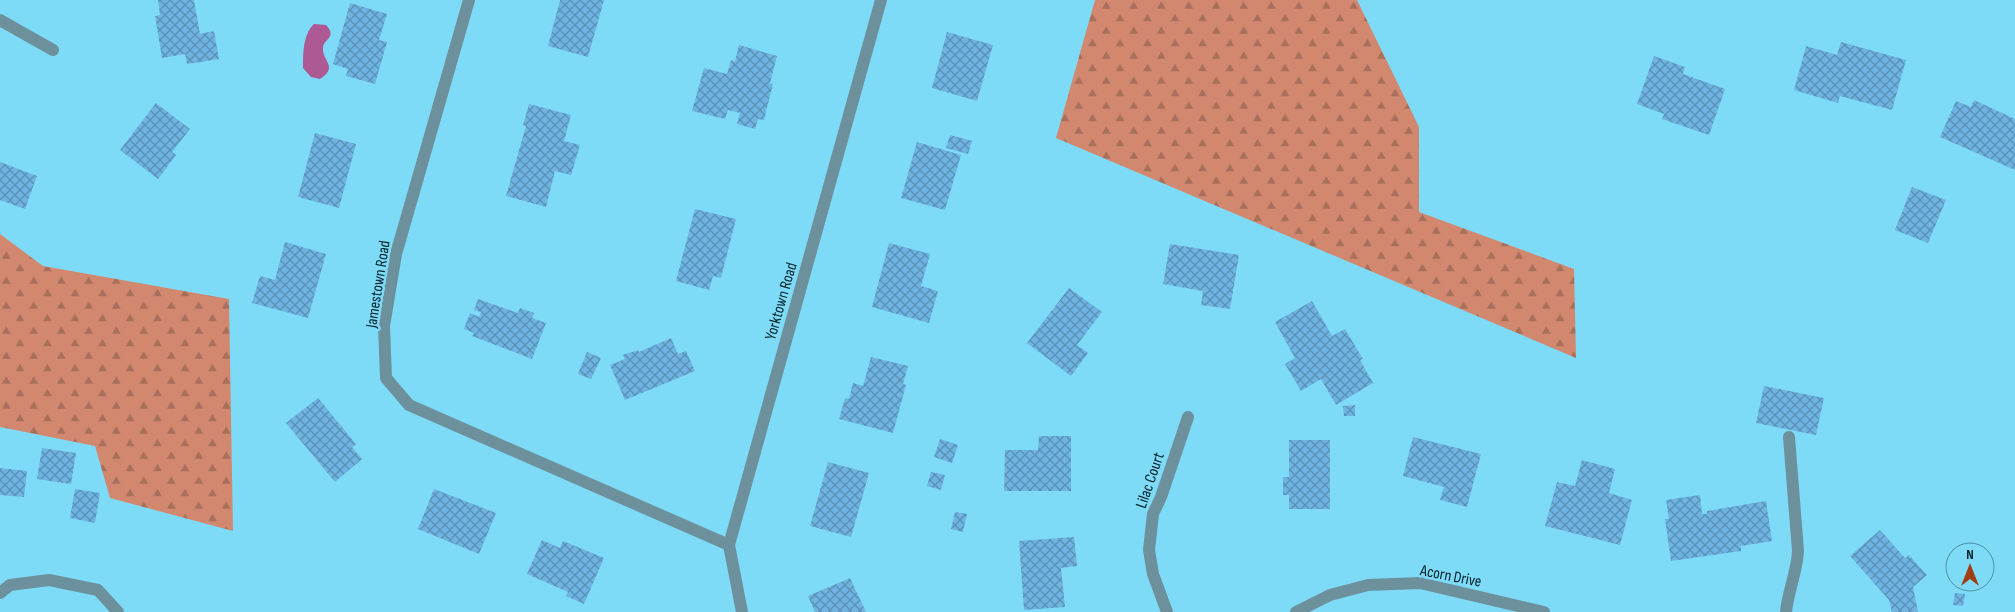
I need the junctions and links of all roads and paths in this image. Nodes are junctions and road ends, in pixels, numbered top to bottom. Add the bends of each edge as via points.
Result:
1 (469, 0) edge
2 (881, 0) edge
3 (0, 20) edge
4 (53, 50) dead end
5 (1188, 417) dead end
6 (1789, 437) dead end
7 (729, 545) junction
8 (0, 593) edge
9 (118, 612) edge
10 (742, 612) edge
11 (1167, 612) edge
12 (1296, 612) edge
13 (1544, 612) edge
14 (1786, 612) edge

1 - 7 street, Jamestown Road via 396,254 384,326 386,378 409,405
2 - 7 street, Yorktown Road
3 - 4 street
5 - 11 street, Lilac Court via 1153,514 1149,550 1153,574
6 - 14 street via 1798,550
7 - 10 street, Yorktown Road
8 - 9 street via 10,585 50,580 98,590
12 - 13 street, Acorn Drive via 1330,595 1368,585 1420,583

